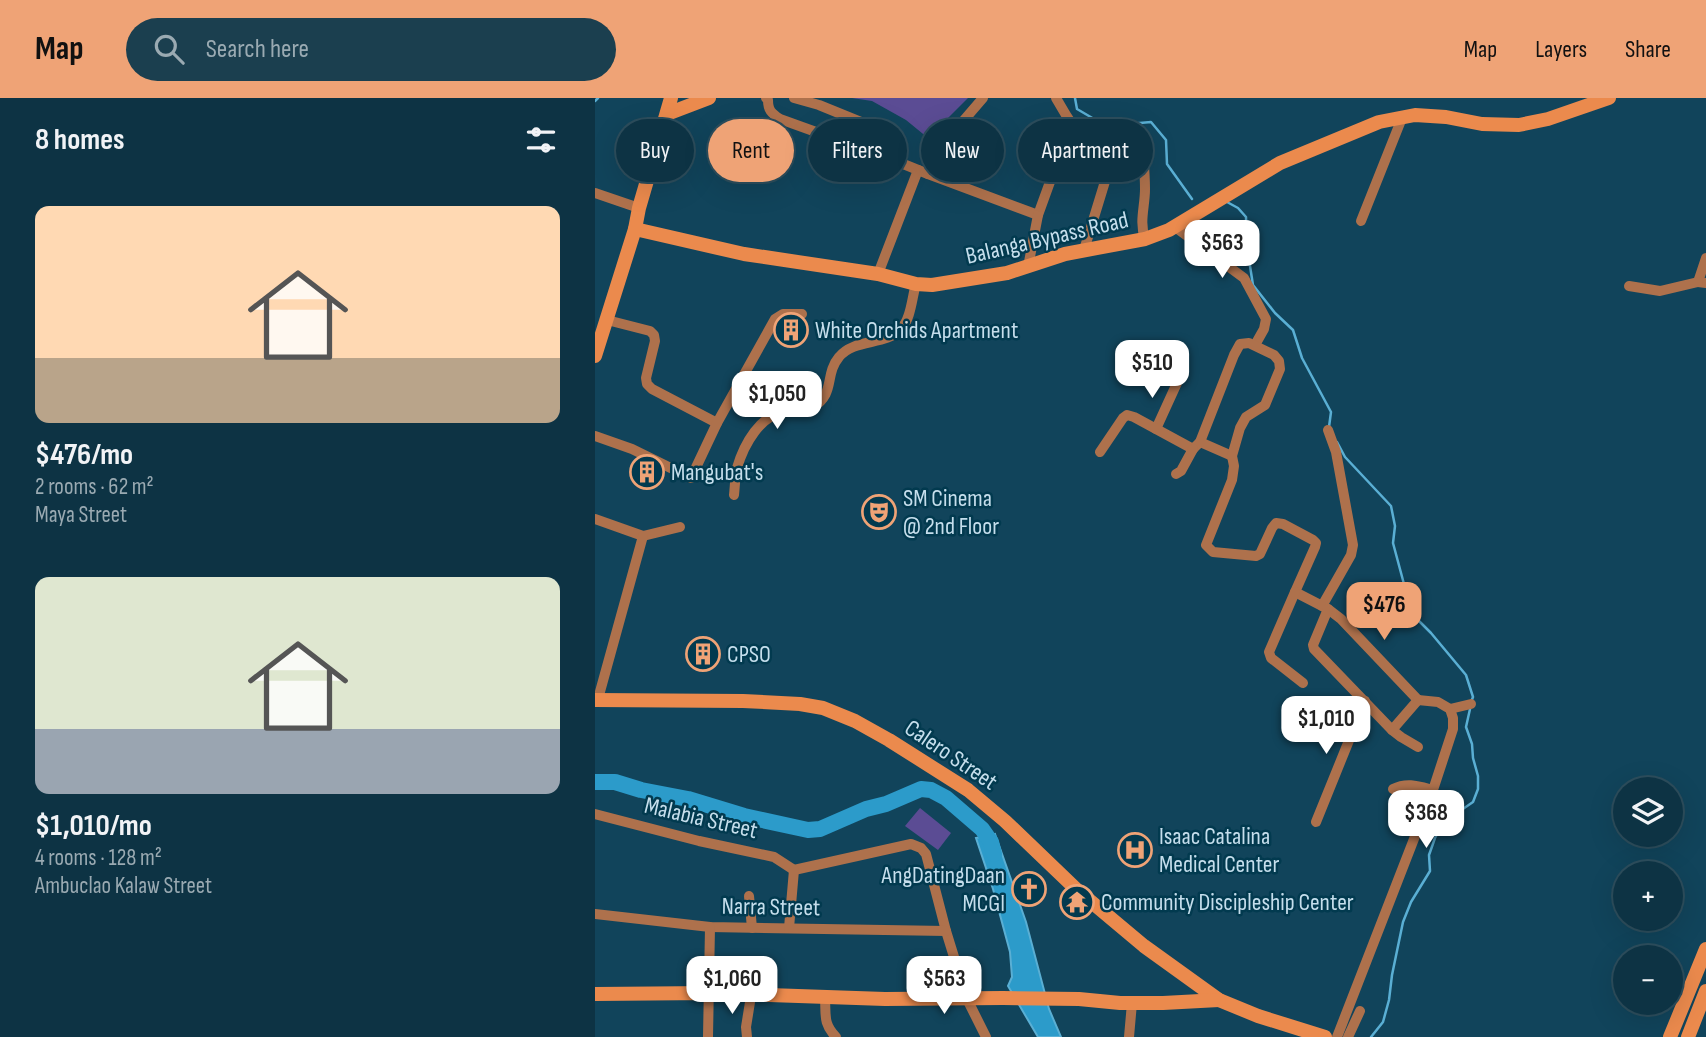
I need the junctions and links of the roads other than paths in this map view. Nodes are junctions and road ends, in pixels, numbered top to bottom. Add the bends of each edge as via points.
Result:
1 (671, 98) edge
2 (709, 98) edge
3 (794, 98) edge
4 (983, 98) edge
5 (1056, 98) edge
6 (1608, 98) edge
7 (770, 99) edge
8 (667, 114) junction
9 (1402, 118) junction
10 (854, 119) edge
11 (965, 119) edge
12 (1068, 119) edge
13 (808, 129) edge
14 (907, 166) edge
15 (918, 170) junction
16 (921, 171) edge
17 (949, 182) edge
18 (1050, 182) edge
19 (1105, 182) edge
20 (1145, 182) edge
21 (595, 193) edge
22 (639, 208) junction
23 (1038, 215) junction
24 (1361, 221) dead end
25 (1175, 227) junction
26 (635, 229) junction
27 (1145, 239) junction
28 (1084, 250) junction
29 (1706, 258) edge
30 (1028, 267) junction
31 (878, 274) junction
32 (1702, 282) edge
33 (916, 284) junction
34 (1629, 286) dead end
35 (802, 314) dead end
36 (607, 320) junction
37 (1255, 345) junction
38 (595, 356) edge
39 (1177, 383) dead end
40 (717, 423) junction
41 (1156, 429) junction
42 (1328, 430) dead end
43 (595, 436) edge
44 (1196, 445) junction
45 (1100, 452) dead end
46 (1232, 456) junction
47 (1176, 474) dead end
48 (734, 495) dead end
49 (595, 519) edge
50 (680, 527) dead end
51 (643, 536) junction
52 (1295, 593) junction
53 (1325, 607) junction
54 (1303, 682) dead end
55 (597, 699) edge
56 (1418, 700) junction
57 (1365, 701) junction
58 (1471, 704) dead end
59 (1450, 709) junction
60 (1392, 730) junction
61 (1418, 747) dead end
62 (1392, 789) dead end
63 (1433, 789) junction
64 (595, 814) edge
65 (1316, 822) dead end
66 (794, 870) junction
67 (749, 896) dead end
68 (595, 914) edge
69 (710, 927) junction
70 (752, 928) junction
71 (789, 928) junction
72 (946, 931) junction
73 (1706, 948) edge
74 (1706, 991) edge
75 (708, 993) junction
76 (595, 994) edge
77 (751, 996) junction
78 (825, 998) junction
79 (967, 999) junction
80 (1219, 1000) junction
81 (1132, 1003) junction
82 (1360, 1011) dead end
83 (1318, 1036) edge
84 (708, 1037) edge
85 (747, 1037) edge
86 (836, 1037) edge
87 (986, 1037) edge
88 (1129, 1037) edge
89 (1337, 1037) edge
90 (1348, 1037) edge
91 (1670, 1037) edge
92 (1688, 1037) edge

1 - 8 main road
2 - 8 main road
3 - 10 street
4 - 11 street
5 - 12 street
6 - 9 main road, Balanga Bypass Road via 1519,125 1415,115
7 - 13 street via 772,114
8 - 22 main road
9 - 24 street
9 - 25 main road, Balanga Bypass Road via 1379,122 1280,163
14 - 15 street
15 - 16 street
15 - 31 street
17 - 23 street
18 - 23 street
19 - 28 street
20 - 27 street via 1141,228
21 - 22 street
22 - 26 main road
23 - 30 street
25 - 27 main road, Balanga Bypass Road
25 - 37 street via 1244,278 1266,319
26 - 31 main road, Balanga Bypass Road via 744,254
26 - 36 main road
27 - 28 main road, Balanga Bypass Road
28 - 30 main road, Balanga Bypass Road
29 - 32 street
30 - 33 main road, Balanga Bypass Road via 981,278
31 - 33 main road, Balanga Bypass Road
32 - 34 street via 1660,291
33 - 48 street via 901,330 851,347 839,357 829,390 813,406 765,419 737,469
35 - 40 street via 775,319
36 - 38 main road
36 - 40 street via 650,331 655,341 647,384
37 - 44 street via 1244,342 1238,347
37 - 46 street via 1273,355 1280,369 1265,405 1246,417
39 - 41 street
40 - 43 street via 691,478
41 - 44 street
41 - 45 street via 1127,415
42 - 53 street via 1353,545
44 - 46 street
44 - 47 street
46 - 52 street via 1232,480 1206,545 1213,552 1256,556 1276,523 1313,540 1315,547
49 - 51 street
50 - 51 street
51 - 55 street
52 - 53 street
52 - 54 street via 1269,652
53 - 56 street
53 - 57 street via 1314,649
55 - 80 main road, Calero Street via 786,703 823,708 855,721 968,790 1144,946
56 - 59 street
56 - 60 street
57 - 60 street
57 - 65 street
58 - 59 street
59 - 63 street via 1453,729
60 - 61 street
62 - 63 street via 1406,785
63 - 89 street
64 - 66 street, Malabia Street via 774,857
66 - 71 street
66 - 72 street via 911,844 921,848
67 - 70 street
68 - 69 street, Narra Street
69 - 70 street, Narra Street
69 - 75 street
70 - 71 street, Narra Street
71 - 72 street, Narra Street
72 - 79 street
73 - 91 main road
74 - 92 main road
75 - 76 main road
75 - 77 main road
75 - 84 street
77 - 78 main road
77 - 85 street
78 - 79 main road
78 - 86 street via 826,1022
79 - 81 main road
79 - 87 street
80 - 81 main road
80 - 83 main road
81 - 88 street
82 - 90 street

